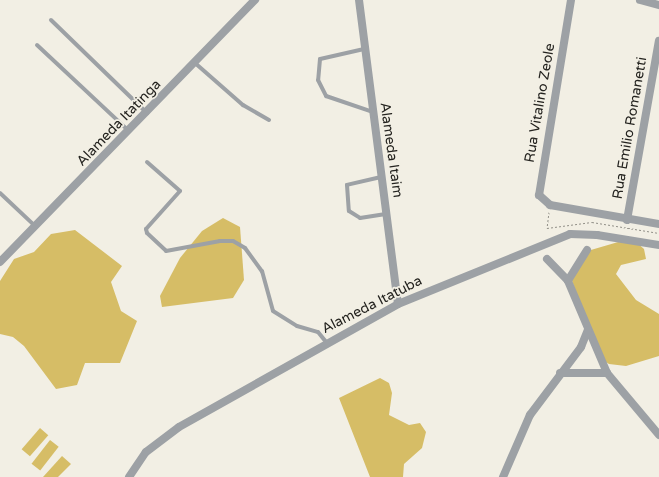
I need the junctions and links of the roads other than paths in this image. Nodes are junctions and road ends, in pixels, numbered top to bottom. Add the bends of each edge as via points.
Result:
1 (255, 0) edge
2 (359, 0) edge
3 (571, 0) edge
4 (640, 0) edge
5 (659, 5) edge
6 (51, 20) dead end
7 (659, 41) edge
8 (37, 45) dead end
9 (364, 49) junction
10 (195, 63) junction
11 (373, 112) junction
12 (147, 113) junction
13 (269, 120) dead end
14 (130, 131) junction
15 (147, 162) dead end
16 (381, 177) junction
17 (0, 193) edge
18 (386, 214) junction
19 (627, 220) junction
20 (659, 224) edge
21 (35, 226) junction
22 (659, 245) edge
23 (587, 250) dead end
24 (547, 259) dead end
25 (0, 262) edge
26 (568, 281) junction
27 (398, 304) junction
28 (588, 330) junction
29 (327, 342) junction
30 (560, 373) junction
31 (607, 373) junction
32 (659, 435) edge
33 (129, 477) edge
34 (503, 477) edge

1 - 10 street, Alameda Itatinga
2 - 9 street, Alameda Itaim
3 - 19 street, Rua Vitalino Zeole via 538,188 541,200 550,205
4 - 5 street
6 - 12 lane
7 - 19 street, Rua Emilio Romanetti
8 - 14 lane
9 - 11 street, Alameda Itaim
9 - 11 lane via 320,59 318,80 326,96
10 - 12 street, Alameda Itatinga
10 - 13 lane via 243,105
11 - 16 street, Alameda Itaim
12 - 14 street, Alameda Itatinga
14 - 21 street, Alameda Itatinga
15 - 29 lane via 180,190 146,229 147,233 166,251 220,241 233,241 245,248 262,271 273,311 297,326 318,332
16 - 18 street, Alameda Itaim
16 - 18 lane via 347,185 349,211 360,218
17 - 21 lane
18 - 27 street, Alameda Itaim
19 - 20 street
21 - 25 street, Alameda Itatinga
22 - 27 street, Alameda Itatuba via 597,234 570,234
23 - 26 street
24 - 26 street
26 - 28 street
27 - 29 street, Alameda Itatuba
28 - 30 street via 581,347
28 - 31 street
29 - 33 street, Alameda Itatuba via 179,426 146,452
30 - 31 street
30 - 34 street via 530,415
31 - 32 street

